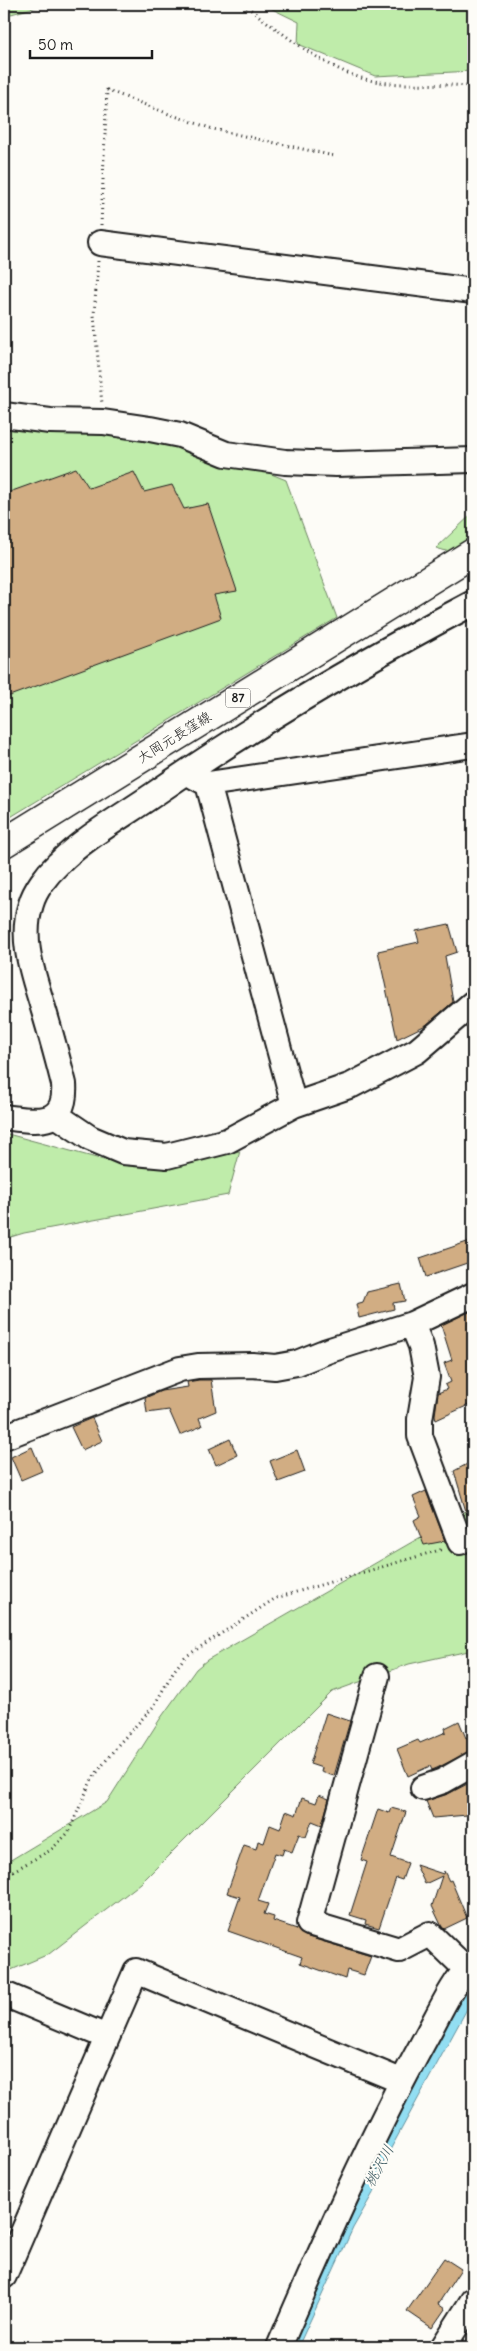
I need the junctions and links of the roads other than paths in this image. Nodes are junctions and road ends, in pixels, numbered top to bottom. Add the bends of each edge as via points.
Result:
1 (100, 243) road end
2 (473, 291) edge
3 (4, 414) edge
4 (473, 460) edge
5 (473, 553) edge
6 (473, 603) edge
7 (473, 746) edge
8 (186, 772) junction
9 (208, 784) junction
10 (4, 844) edge
11 (473, 1003) edge
12 (294, 1105) junction
13 (56, 1115) junction
14 (4, 1117) edge
15 (473, 1295) edge
16 (412, 1324) junction
17 (4, 1437) edge
18 (460, 1542) road end
19 (377, 1676) dead end
20 (473, 1764) edge
21 (423, 1788) dead end
22 (470, 1966) edge
23 (4, 1994) edge
24 (107, 2037) junction
25 (401, 2081) junction
26 (4, 2276) edge
27 (473, 2300) edge
28 (279, 2347) edge
29 (444, 2347) edge

1 - 2 street
3 - 4 street via 50,421 104,422 180,435 226,454 286,462 336,464
5 - 10 main road, 大岡元長窪線 / 87
6 - 8 street via 283,710
7 - 9 street
8 - 9 street
8 - 13 street via 58,864 42,882 31,903 26,925 28,956 64,1084 65,1099
9 - 12 street
11 - 12 street via 417,1051 352,1085
12 - 13 street via 227,1141 167,1156 122,1152 90,1138
13 - 14 street via 36,1121
15 - 16 street
16 - 17 street via 297,1363 275,1367 198,1366 180,1369
16 - 18 street via 421,1346 427,1377 420,1436
19 - 22 street via 309,1923 399,1950 430,1934
20 - 21 street
22 - 25 street
23 - 24 street
24 - 25 street via 136,1971
24 - 26 street
25 - 28 street
27 - 29 street

